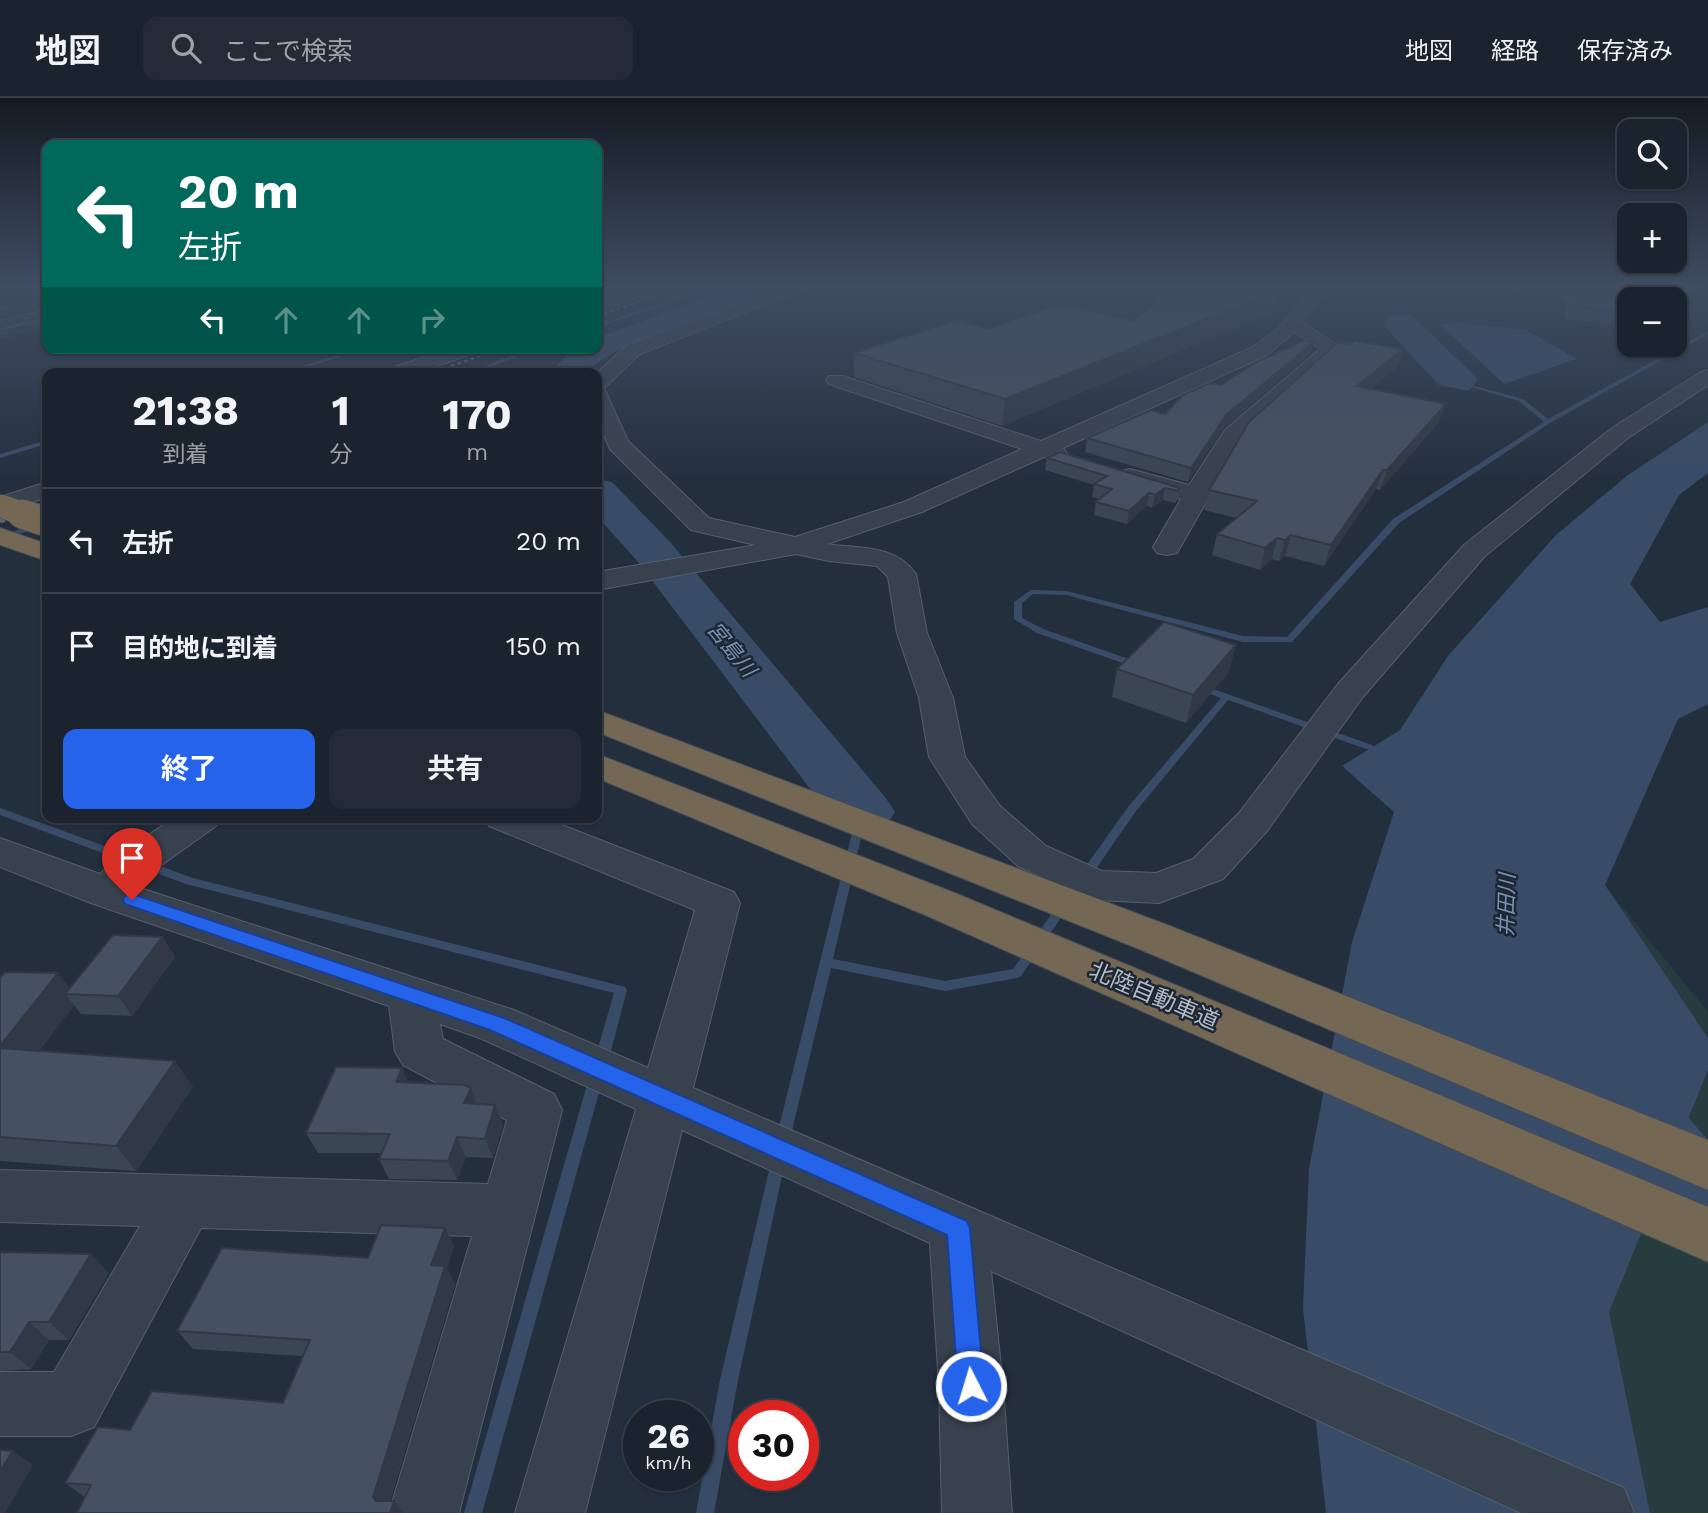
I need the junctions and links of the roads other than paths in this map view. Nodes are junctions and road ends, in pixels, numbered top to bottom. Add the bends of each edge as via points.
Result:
1 (632, 351) edge
2 (1260, 351) edge
3 (1329, 351) edge
4 (452, 354) edge
5 (411, 368) edge
6 (1708, 376) edge
7 (602, 379) edge
8 (836, 380) dead end
9 (602, 404) edge
10 (1042, 449) junction
11 (1080, 461) edge
12 (1106, 468) edge
13 (0, 486) edge
14 (36, 493) edge
15 (1195, 495) junction
16 (0, 505) edge
17 (42, 520) edge
18 (795, 546) junction
19 (1167, 547) dead end
20 (609, 578) edge
21 (602, 722) edge
22 (602, 767) edge
23 (193, 823) edge
24 (518, 823) edge
25 (0, 852) edge
26 (106, 891) junction
27 (411, 994) junction
28 (664, 1098) junction
29 (1708, 1165) edge
30 (0, 1196) edge
31 (186, 1202) junction
32 (508, 1211) junction
33 (958, 1228) junction
34 (1708, 1235) edge
35 (0, 1404) edge
36 (424, 1513) edge
37 (550, 1513) edge
38 (977, 1513) edge
39 (1599, 1513) edge

1 - 7 street
2 - 10 street
3 - 15 street via 1233,435
4 - 5 street
6 - 18 street via 1620,433 1474,551 1350,691 1253,822 1208,869 1159,888 1096,885 1032,856 986,815 947,757 936,698 912,633 902,574 885,559
8 - 10 street
9 - 18 street via 618,444 700,524
10 - 11 street
10 - 18 street via 912,507
12 - 15 street
13 - 14 street
14 - 16 street
15 - 19 street
16 - 17 highway, bridge
18 - 20 street
21 - 29 highway via 1242,974
22 - 34 highway, 北陸自動車道 via 965,915
23 - 26 street
24 - 28 street via 719,903
25 - 26 street
26 - 27 street
27 - 28 street via 497,1024
27 - 32 street via 420,1051 536,1110
28 - 33 street
28 - 37 street
30 - 31 street
31 - 32 street
31 - 35 street via 71,1404
32 - 36 street
33 - 38 street
33 - 39 street

